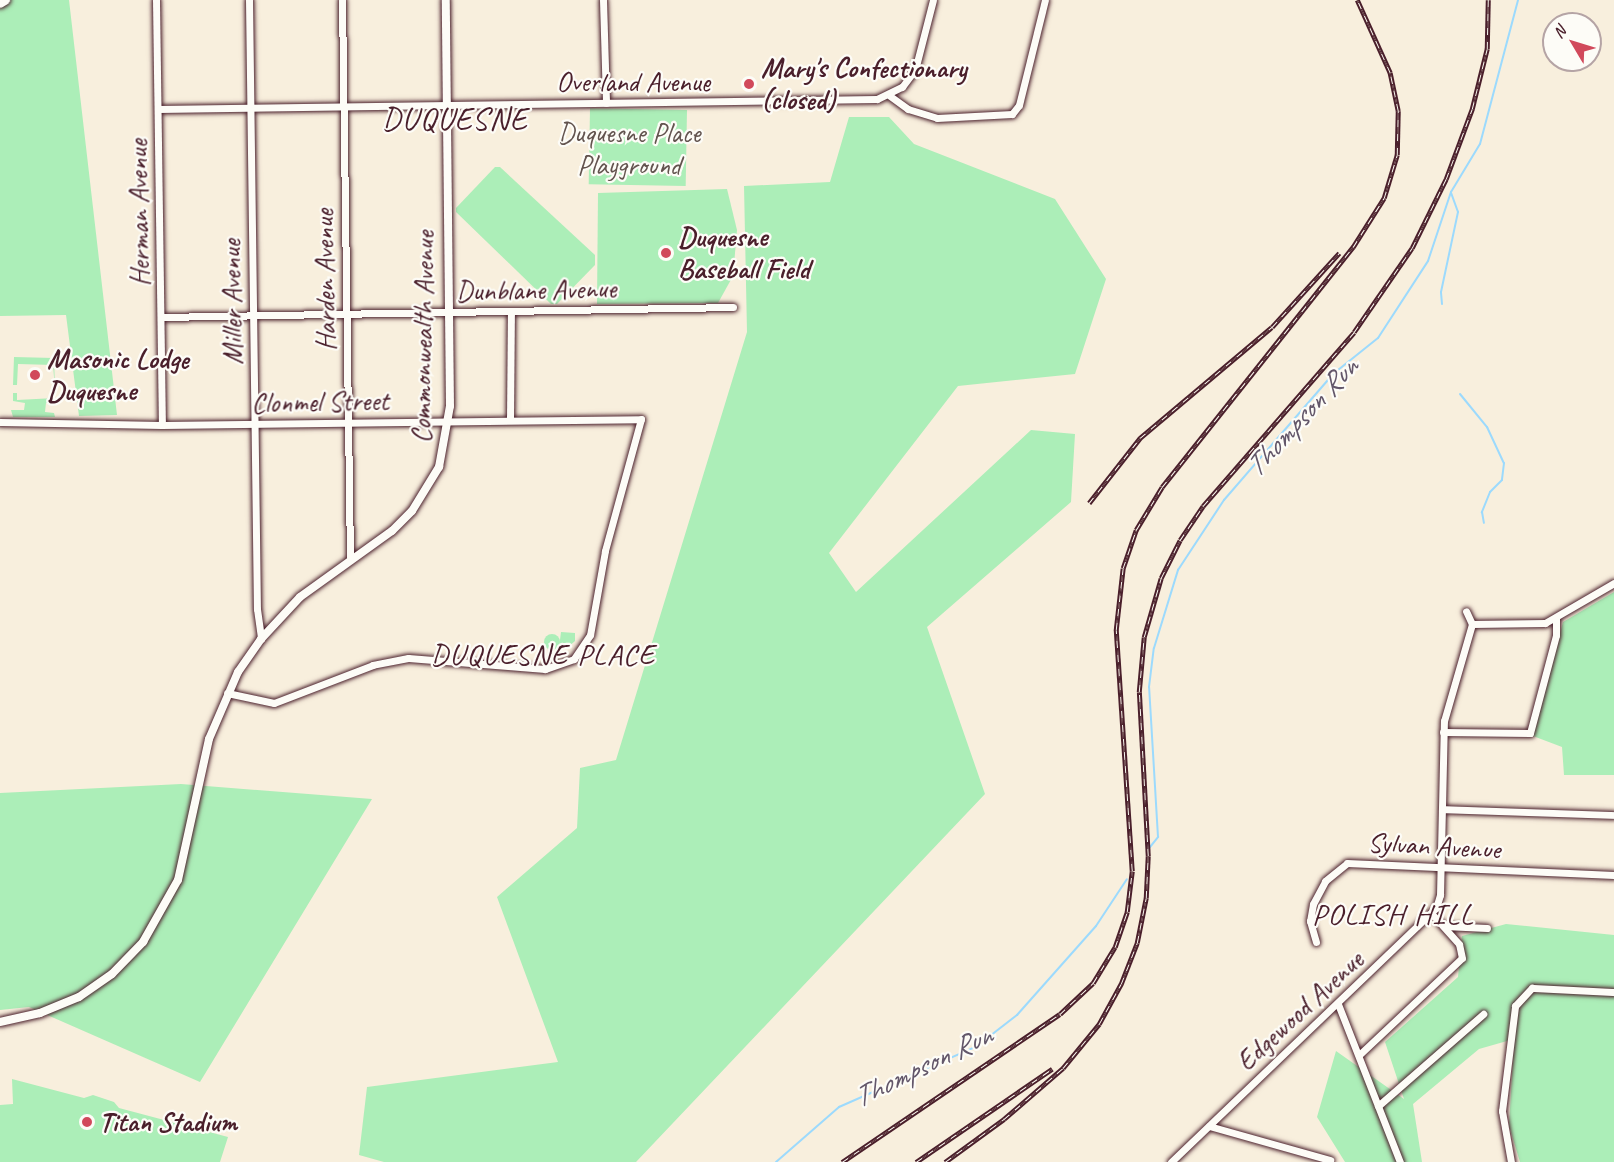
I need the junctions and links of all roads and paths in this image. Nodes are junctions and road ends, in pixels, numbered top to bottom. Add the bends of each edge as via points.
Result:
1 (5, 0) edge
2 (156, 0) edge
3 (249, 0) edge
4 (342, 0) edge
5 (446, 0) edge
6 (603, 0) edge
7 (933, 0) edge
8 (1045, 0) edge
9 (0, 3) edge
10 (890, 96) junction
11 (606, 103) junction
12 (448, 104) junction
13 (344, 105) junction
14 (250, 108) junction
15 (158, 109) junction
16 (732, 307) dead end
17 (449, 312) junction
18 (511, 312) junction
19 (346, 314) junction
20 (254, 315) junction
21 (161, 317) junction
22 (510, 420) junction
23 (449, 421) junction
24 (0, 422) edge
25 (347, 423) junction
26 (255, 424) junction
27 (162, 425) junction
28 (350, 560) junction
29 (1614, 583) edge
30 (1466, 611) dead end
31 (1556, 618) junction
32 (1472, 624) junction
33 (261, 639) junction
34 (227, 693) junction
35 (1443, 732) junction
36 (1442, 810) junction
37 (1614, 815) edge
38 (1441, 868) junction
39 (1614, 875) edge
40 (1432, 914) junction
41 (1444, 926) junction
42 (1487, 928) dead end
43 (1316, 942) dead end
44 (1614, 992) edge
45 (1338, 1004) junction
46 (1483, 1014) dead end
47 (0, 1022) edge
48 (1359, 1055) junction
49 (1378, 1106) junction
50 (1209, 1126) junction
51 (1330, 1160) dead end
52 (1171, 1162) edge
53 (1400, 1162) edge
54 (1511, 1162) edge

1 - 9 main road
2 - 15 street, Herman Avenue
3 - 14 street, Miller Avenue
4 - 13 street, Harden Avenue
5 - 12 street, Commonwealth Avenue
6 - 11 street
7 - 10 street via 915,70
8 - 10 street via 1019,105 1012,114 937,118 908,109
10 - 11 street, Overland Avenue via 868,100
11 - 12 street, Overland Avenue
12 - 13 street, Overland Avenue
12 - 17 street, Commonwealth Avenue
13 - 14 street, Overland Avenue
13 - 19 street, Harden Avenue
14 - 15 street, Overland Avenue
14 - 20 street, Miller Avenue
15 - 21 street, Herman Avenue
16 - 18 street, Dunblane Avenue
17 - 18 street, Dunblane Avenue
17 - 19 street, Dunblane Avenue
17 - 23 street, Commonwealth Avenue
18 - 22 street
19 - 20 street, Dunblane Avenue
19 - 25 street, Harden Avenue
20 - 21 street, Dunblane Avenue
20 - 26 street, Miller Avenue
21 - 27 street, Herman Avenue
22 - 23 street, Clonmel Street
22 - 34 street, Clonmel Street via 641,419 605,551 590,635 581,653 564,665 530,669 408,658 373,665 274,703
23 - 25 street, Clonmel Street
23 - 28 street, Commonwealth Avenue via 439,467 420,501 392,531
24 - 27 street, Clonmel Street
25 - 26 street, Clonmel Street
25 - 28 street, Harden Avenue
26 - 27 street, Clonmel Street
26 - 33 street, Miller Avenue via 257,609
28 - 33 street, Commonwealth Avenue via 300,597
29 - 31 street
30 - 32 street
31 - 32 street via 1535,625
31 - 35 street via 1556,635 1530,733
32 - 35 street, Edgewood Avenue
33 - 34 street, Commonwealth Avenue
34 - 47 street, Commonwealth Avenue via 205,754 182,870 152,930 123,964 88,991 40,1013
35 - 36 street, Edgewood Avenue
36 - 37 street
36 - 38 street, Edgewood Avenue
38 - 39 street, Sylvan Avenue
38 - 40 street, Edgewood Avenue via 1440,895
38 - 43 street, Sylvan Avenue via 1353,862 1338,867 1322,885 1311,910 1310,927
40 - 41 street
40 - 45 street, Edgewood Avenue
41 - 42 street
41 - 48 street via 1462,949 1459,963
44 - 54 street via 1532,988 1515,1006 1502,1111
45 - 48 street
45 - 50 street, Edgewood Avenue
46 - 49 street
48 - 49 street
49 - 53 street
50 - 51 street
50 - 52 street, Edgewood Avenue

